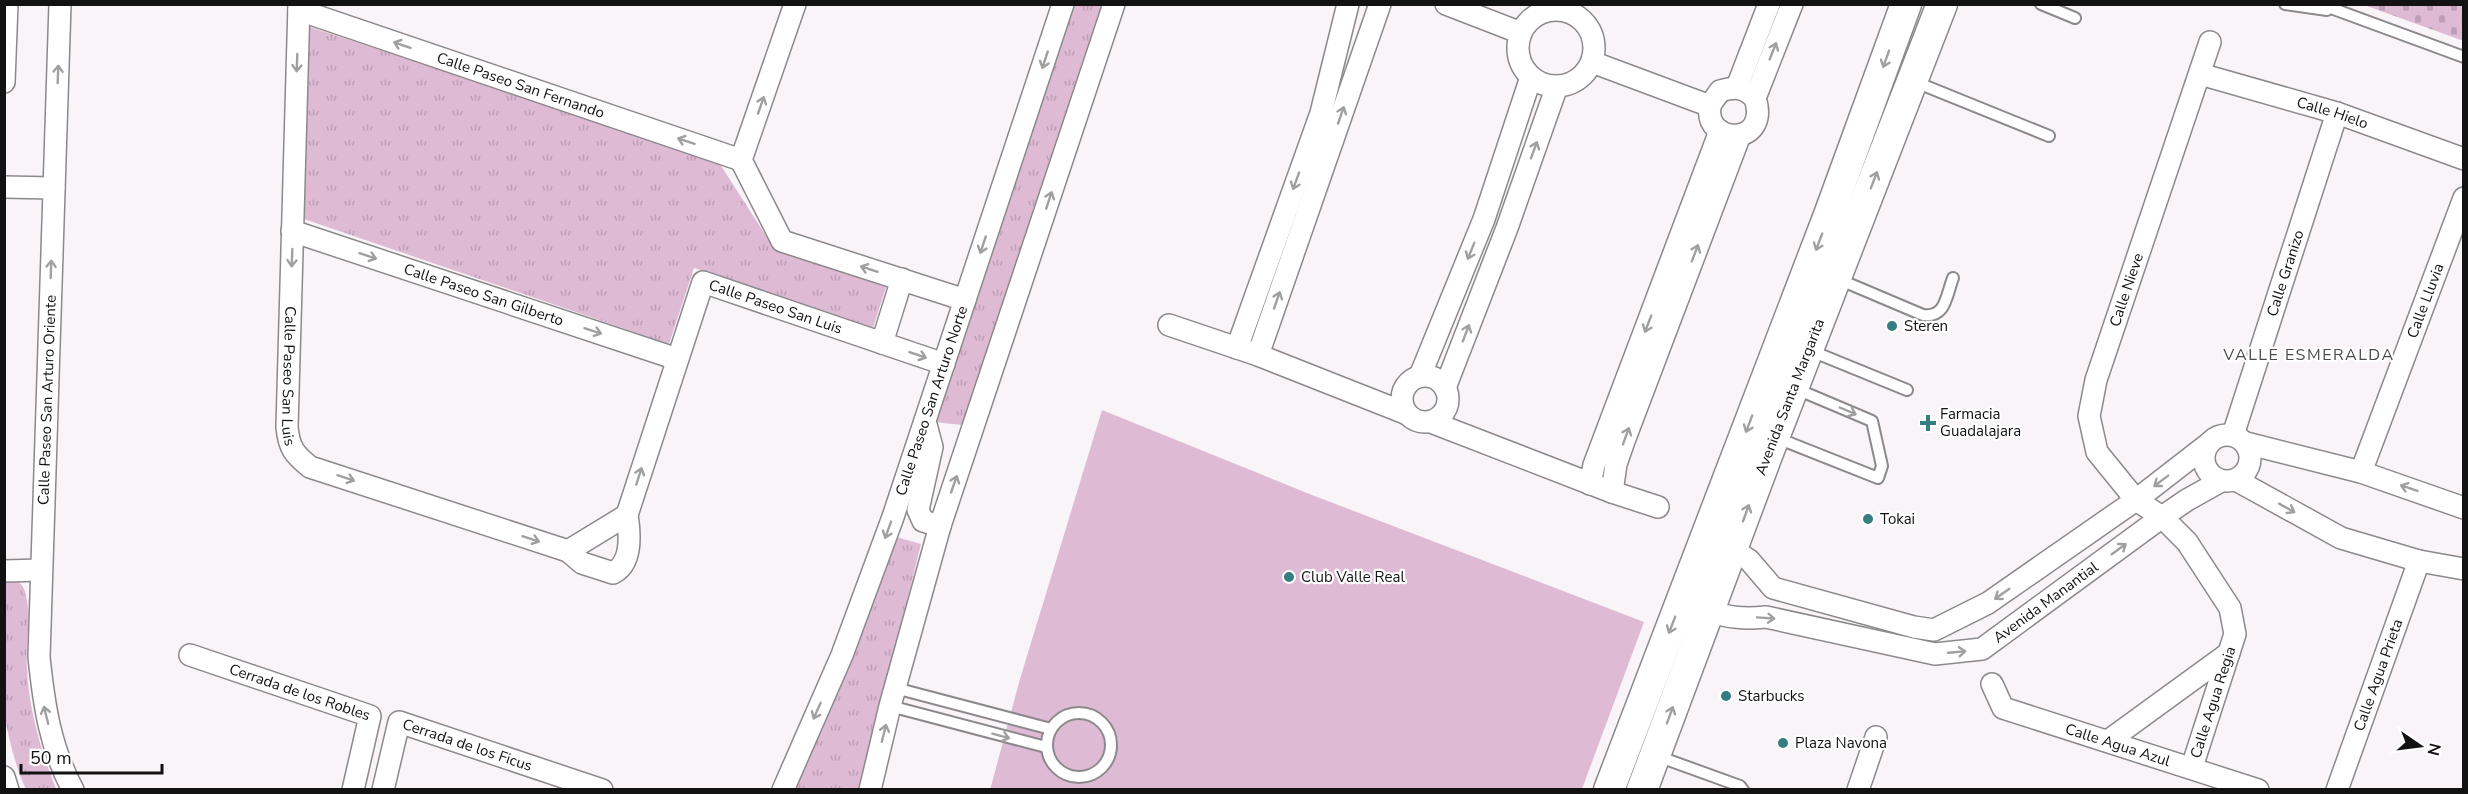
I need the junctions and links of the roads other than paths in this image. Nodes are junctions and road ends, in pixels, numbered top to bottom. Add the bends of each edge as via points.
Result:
1 (60, 4) edge
2 (795, 4) edge
3 (1063, 4) edge
4 (1114, 4) edge
5 (1348, 4) edge
6 (1446, 4) edge
7 (1769, 4) edge
8 (1792, 4) edge
9 (1906, 4) edge
10 (1942, 4) edge
11 (2041, 4) edge
12 (2285, 4) edge
13 (2320, 4) edge
14 (1372, 6) edge
15 (299, 7) edge
16 (1555, 7) edge
17 (6, 11) edge
18 (2336, 11) junction
19 (1585, 12) edge
20 (2075, 18) dead end
21 (1521, 33) junction
22 (2210, 42) dead end
23 (5, 50) edge
24 (2463, 57) edge
25 (1592, 62) junction
26 (2200, 74) junction
27 (1531, 76) junction
28 (1912, 81) junction
29 (4, 82) edge
30 (1557, 86) junction
31 (1746, 92) junction
32 (1710, 106) junction
33 (2337, 113) junction
34 (1730, 133) junction
35 (2049, 136) dead end
36 (1319, 149) junction
37 (2463, 159) edge
38 (741, 160) junction
39 (4, 188) edge
40 (54, 188) junction
41 (2463, 198) edge
42 (1484, 219) junction
43 (1507, 228) junction
44 (292, 231) junction
45 (1836, 278) junction
46 (902, 279) junction
47 (1953, 279) dead end
48 (1671, 291) junction
49 (965, 300) junction
50 (1169, 325) dead end
51 (882, 343) junction
52 (1795, 344) junction
53 (1237, 348) junction
54 (1258, 355) junction
55 (677, 359) junction
56 (944, 364) junction
57 (1420, 376) junction
58 (1445, 388) junction
59 (1794, 388) junction
60 (1907, 390) dead end
61 (1406, 413) junction
62 (925, 421) junction
63 (1431, 422) junction
64 (2240, 439) junction
65 (2207, 445) junction
66 (1770, 447) junction
67 (2361, 472) junction
68 (2229, 481) junction
69 (1590, 484) junction
70 (1612, 492) junction
71 (1722, 494) junction
72 (2136, 500) junction
73 (1658, 507) dead end
74 (2463, 508) edge
75 (627, 515) junction
76 (2162, 517) junction
77 (940, 526) junction
78 (1732, 549) junction
79 (568, 551) junction
80 (2419, 561) junction
81 (2463, 568) edge
82 (41, 570) junction
83 (4, 571) edge
84 (1709, 611) junction
85 (1901, 624) junction
86 (1897, 646) junction
87 (2229, 653) junction
88 (190, 655) dead end
89 (1992, 684) dead end
90 (893, 697) junction
91 (1050, 729) junction
92 (1876, 737) dead end
93 (2108, 741) junction
94 (1047, 747) junction
95 (1655, 755) junction
96 (2192, 767) junction
97 (4, 777) edge
98 (8, 789) edge
99 (73, 789) edge
100 (353, 789) edge
101 (383, 789) edge
102 (602, 789) edge
103 (783, 789) edge
104 (870, 789) edge
105 (1609, 789) edge
106 (1642, 789) edge
107 (1743, 789) edge
108 (1858, 789) edge
109 (2258, 789) edge
110 (2337, 789) edge

40 -> 1 street, Calle Paseo San Arturo Oriente
38 -> 2 street
3 -> 49 street, Calle Paseo San Arturo Norte
77 -> 4 street
5 - 36 street via 1321,113
6 - 21 street
7 - 31 street
31 -> 8 street
9 -> 52 main road, Avenida Santa Margarita
10 - 28 main road, Avenida Santa Margarita
11 - 20 lane
12 - 18 lane
13 - 18 lane
36 -> 14 street
38 -> 15 street, Calle Paseo San Fernando
15 -> 44 street, Calle Paseo San Luis
16 - 19 street
16 - 21 street via 1529,21
17 - 23 street
18 - 24 lane
19 - 25 street via 1595,46
21 - 27 street via 1519,57
22 - 26 street, Calle Nieve
23 - 29 street
25 - 30 street via 1584,75
25 - 32 street
26 - 33 street, Calle Hielo
26 - 72 street, Calle Nieve via 2096,380 2089,416 2097,452
27 - 30 street via 1543,84
27 - 42 street
28 - 35 lane
45 -> 28 main road, Avenida Santa Margarita
43 -> 30 street
31 - 32 street via 1720,91
31 - 34 street via 1759,109 1757,120 1750,130
32 - 34 street via 1712,120
33 - 37 street, Calle Hielo
33 - 64 street, Calle Granizo
34 - 48 street
36 -> 53 street
54 -> 36 street
46 -> 38 street via 782,242
39 - 40 street
82 -> 40 street, Calle Paseo San Arturo Oriente
41 - 67 street, Calle Lluvia
42 - 43 street
42 -> 57 street
58 -> 43 street
44 -> 55 street, Calle Paseo San Gilberto
44 -> 79 street, Calle Paseo San Luis via 286,427 294,452 310,467
45 - 47 lane via 1923,315 1934,316 1941,312
45 - 52 main road, Avenida Santa Margarita
46 - 49 street
46 - 51 street
48 -> 69 street via 1594,465
70 -> 48 street via 1616,464
49 - 56 street, Calle Paseo San Arturo Norte
50 - 53 street
51 - 55 street, Calle Paseo San Luis via 703,282
51 -> 56 street, Calle Paseo San Luis
52 - 59 main road, Avenida Santa Margarita
52 - 60 lane
52 - 66 main road via 1797,355 1769,431
52 -> 71 main road, Avenida Santa Margarita
53 - 54 street
54 - 61 street
75 -> 55 street, Calle Paseo San Luis
56 - 62 street, Calle Paseo San Arturo Norte
57 - 58 street via 1434,378
57 - 61 street via 1403,390 1401,402
58 - 63 street via 1446,408
59 - 66 main road, Avenida Santa Margarita
59 -> 66 lane via 1872,421 1882,466 1878,478
61 - 63 street via 1421,422
62 - 77 street via 932,447 918,510 922,521
62 -> 103 street, Calle Paseo San Arturo Norte via 842,655
63 - 69 street
64 - 65 street via 2219,436
64 - 67 street
64 - 68 street via 2251,456 2249,464 2247,471
65 - 68 street via 2204,460 2209,473
65 -> 72 street, Avenida Manantial
78 -> 66 main road, Avenida Santa Margarita
74 -> 67 street
68 - 76 street, Avenida Manantial via 2187,500
68 -> 80 street via 2341,538
69 - 70 street
70 - 73 street
71 - 84 main road via 1695,587 1702,606
71 -> 105 main road, Avenida Santa Margarita
72 - 76 street, Calle Nieve
72 -> 85 street, Avenida Manantial via 1988,603 1934,630
75 - 79 street
75 - 79 street, Calle Paseo San Luis via 631,536 618,571 606,573 582,563
86 -> 76 street, Avenida Manantial via 1935,654 1982,649
76 - 87 street, Calle Agua Regia via 2187,542 2230,608 2235,634
77 - 90 street
78 - 84 main road, Avenida Santa Margarita
78 - 85 street, Avenida Manantial via 1756,566 1773,588
80 - 81 street
80 - 110 street, Calle Agua Prieta
82 - 83 street
99 -> 82 street, Calle Paseo San Arturo Oriente via 59,763 44,708 39,657
84 -> 86 street, Avenida Manantial via 1745,619 1766,616
95 -> 84 main road, Avenida Santa Margarita
85 - 86 street
87 - 93 street
87 - 96 street, Calle Agua Regia
88 - 100 street, Cerrada de los Robles via 370,716
89 - 93 street, Calle Agua Azul via 2002,708
90 - 91 lane
90 -> 94 lane
104 -> 90 street
91 - 94 lane
91 - 94 lane via 1062,717 1078,712 1095,715 1107,727 1112,743 1108,759 1097,772 1081,777 1065,774 1052,764
92 - 108 street
93 - 96 street, Calle Agua Azul
95 - 106 main road, Avenida Santa Margarita
95 - 107 lane
96 - 109 street, Calle Agua Azul
97 - 98 street
101 - 102 street, Cerrada de los Ficus via 399,722

